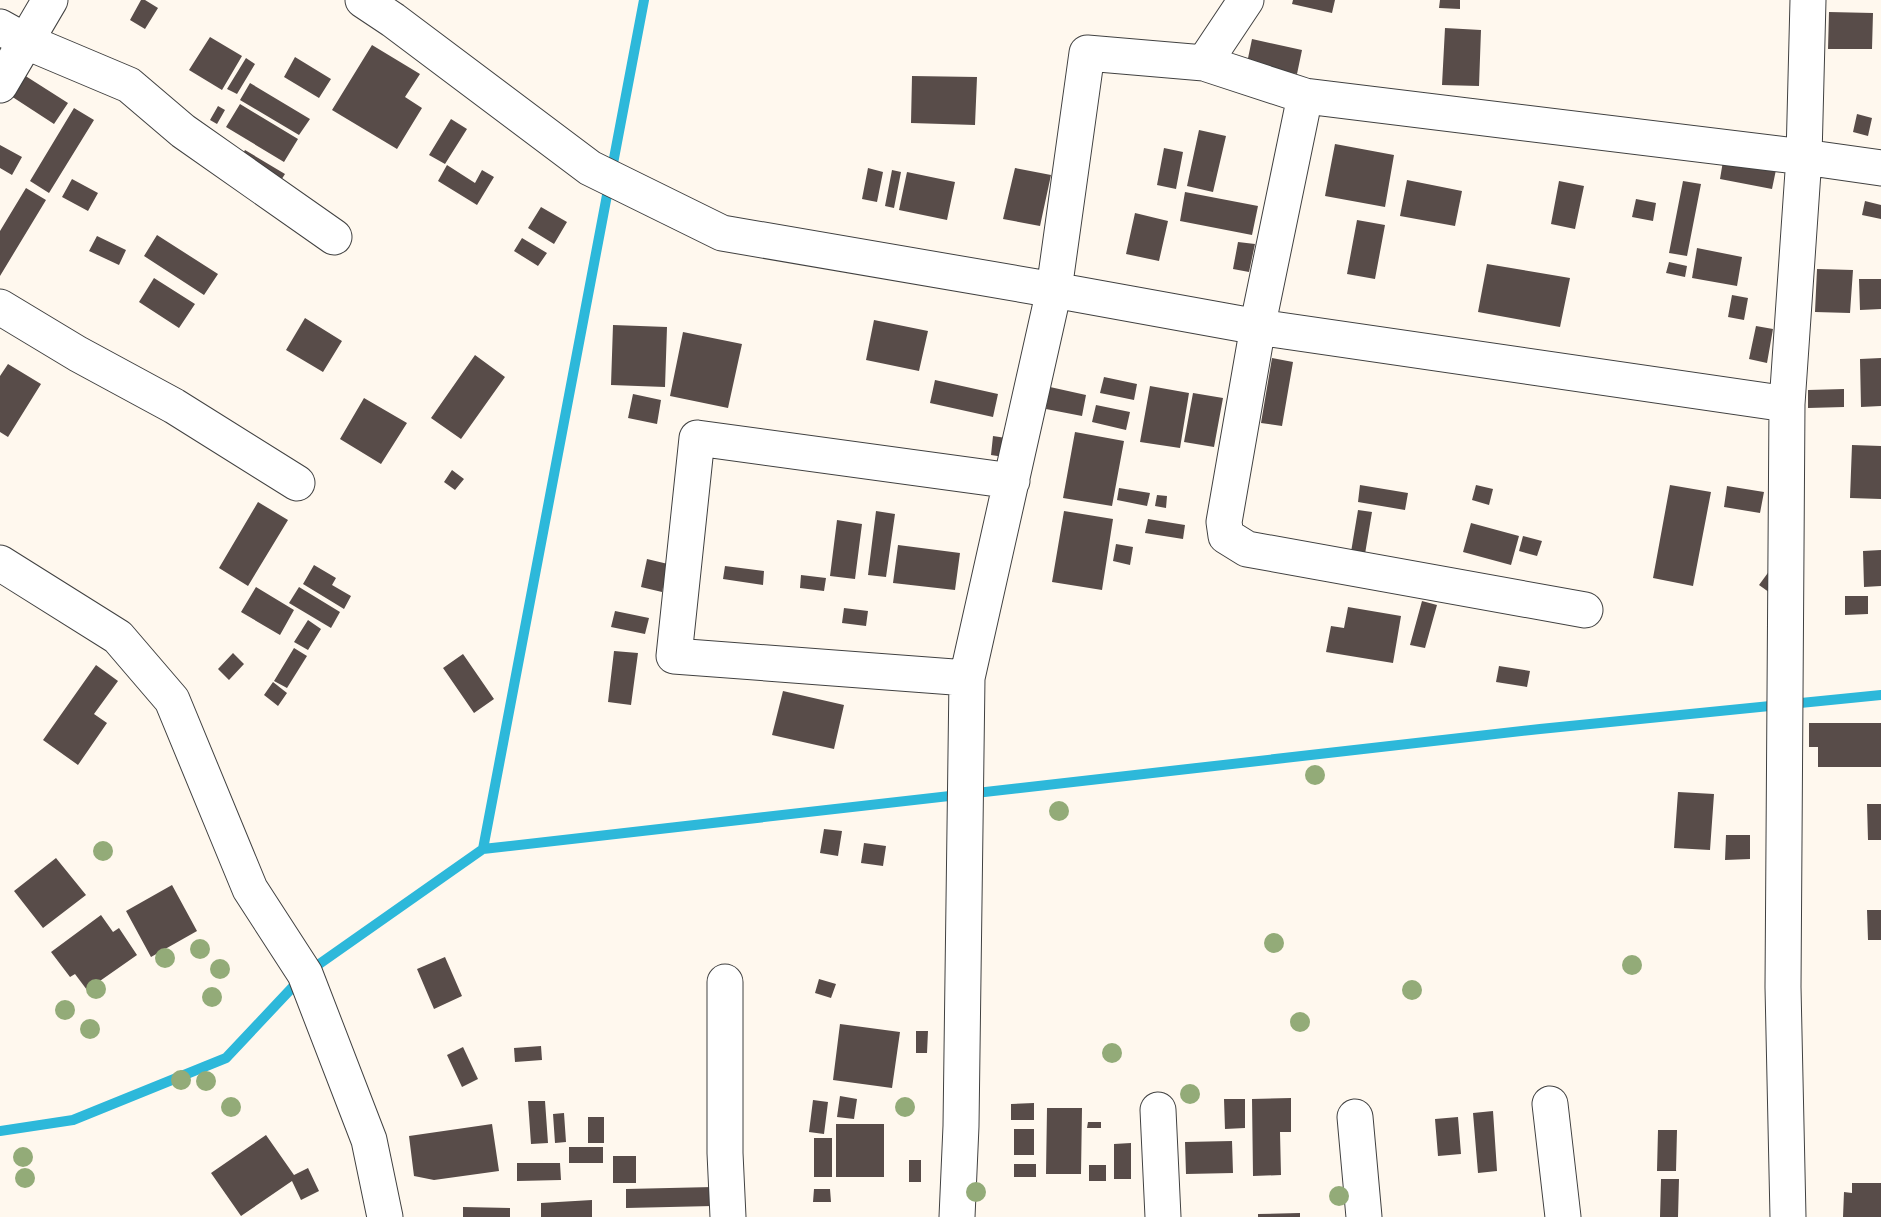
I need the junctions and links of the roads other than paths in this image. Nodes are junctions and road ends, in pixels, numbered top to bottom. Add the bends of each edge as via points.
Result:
1 (50, 0) edge
2 (363, 0) edge
3 (1246, 0) edge
4 (1808, 0) edge
5 (13, 35) edge
6 (1204, 63) junction
7 (0, 85) edge
8 (1305, 96) junction
9 (1804, 157) junction
10 (1881, 168) edge
11 (334, 237) dead end
12 (1054, 290) junction
13 (0, 307) edge
14 (1258, 327) junction
15 (1787, 404) junction
16 (1012, 481) junction
17 (297, 482) dead end
18 (0, 563) edge
19 (1585, 610) dead end
20 (967, 678) junction
21 (725, 982) dead end
22 (1549, 1104) dead end
23 (1158, 1110) dead end
24 (1355, 1117) dead end
25 (385, 1217) edge
26 (728, 1217) edge
27 (957, 1217) edge
28 (1163, 1217) edge
29 (1364, 1217) edge
30 (1563, 1217) edge
31 (1788, 1217) edge

1 - 5 street
2 - 12 street via 590,168 722,233
3 - 6 street
4 - 9 street
5 - 7 street
5 - 11 street via 130,85 183,131
6 - 8 street
6 - 12 street via 1087,53
8 - 9 street
8 - 14 street
9 - 10 street
9 - 15 street
12 - 14 street
12 - 16 street
13 - 17 street
14 - 15 street
14 - 19 street via 1224,522 1226,536 1247,549
15 - 31 street via 1783,987
16 - 20 street
16 - 20 street via 698,438 674,656
18 - 25 street via 118,637 172,701 250,889 305,974 369,1140
20 - 27 street
21 - 26 street
22 - 30 street
23 - 28 street
24 - 29 street

